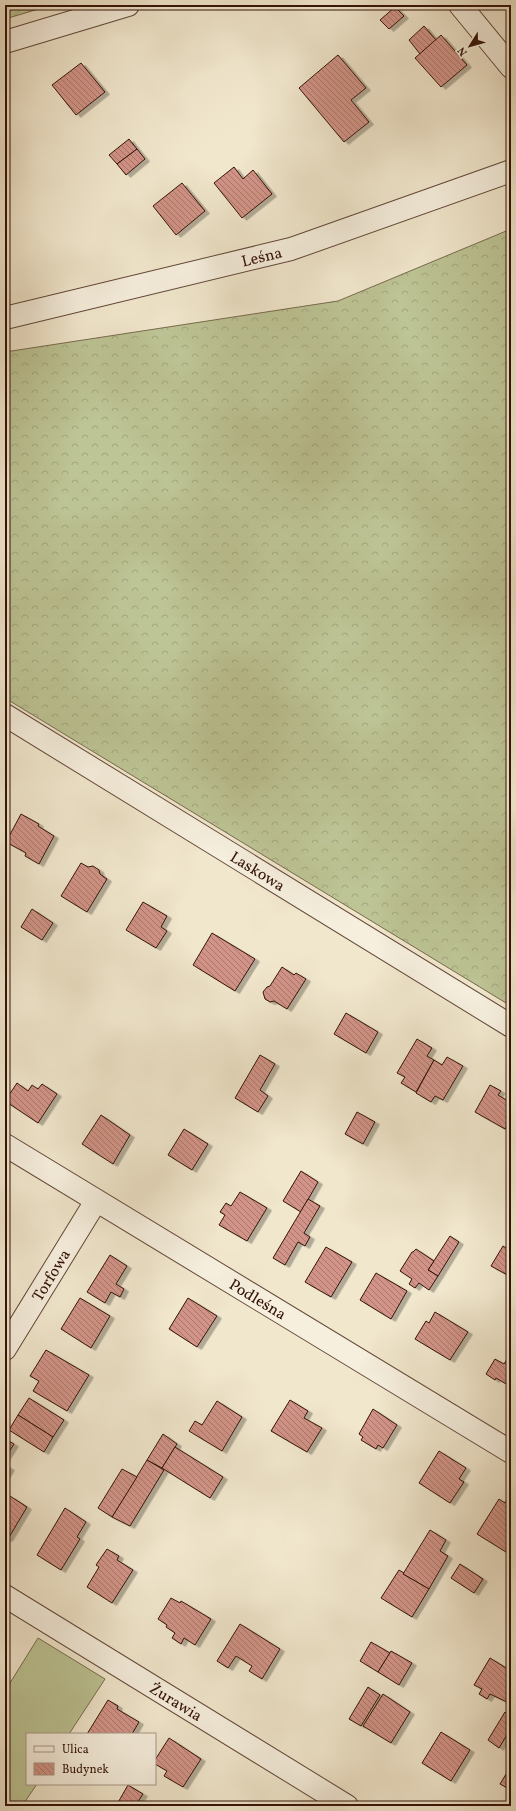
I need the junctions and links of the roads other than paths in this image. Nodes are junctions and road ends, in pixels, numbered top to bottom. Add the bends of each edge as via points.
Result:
1 (128, 5) edge
2 (460, 5) edge
3 (5, 42) edge
4 (511, 67) edge
5 (511, 171) edge
6 (5, 318) edge
7 (5, 715) edge
8 (511, 1026) edge
9 (5, 1145) edge
10 (96, 1201) junction
11 (5, 1349) edge
12 (511, 1452) edge
13 (5, 1596) edge
14 (347, 1806) edge

1 - 3 street
2 - 4 street
5 - 6 street, Leśna via 291,249
7 - 8 street, Laskowa
9 - 10 street, Podleśna
10 - 11 street, Torfowa
10 - 12 street, Podleśna
13 - 14 street, Żurawia

